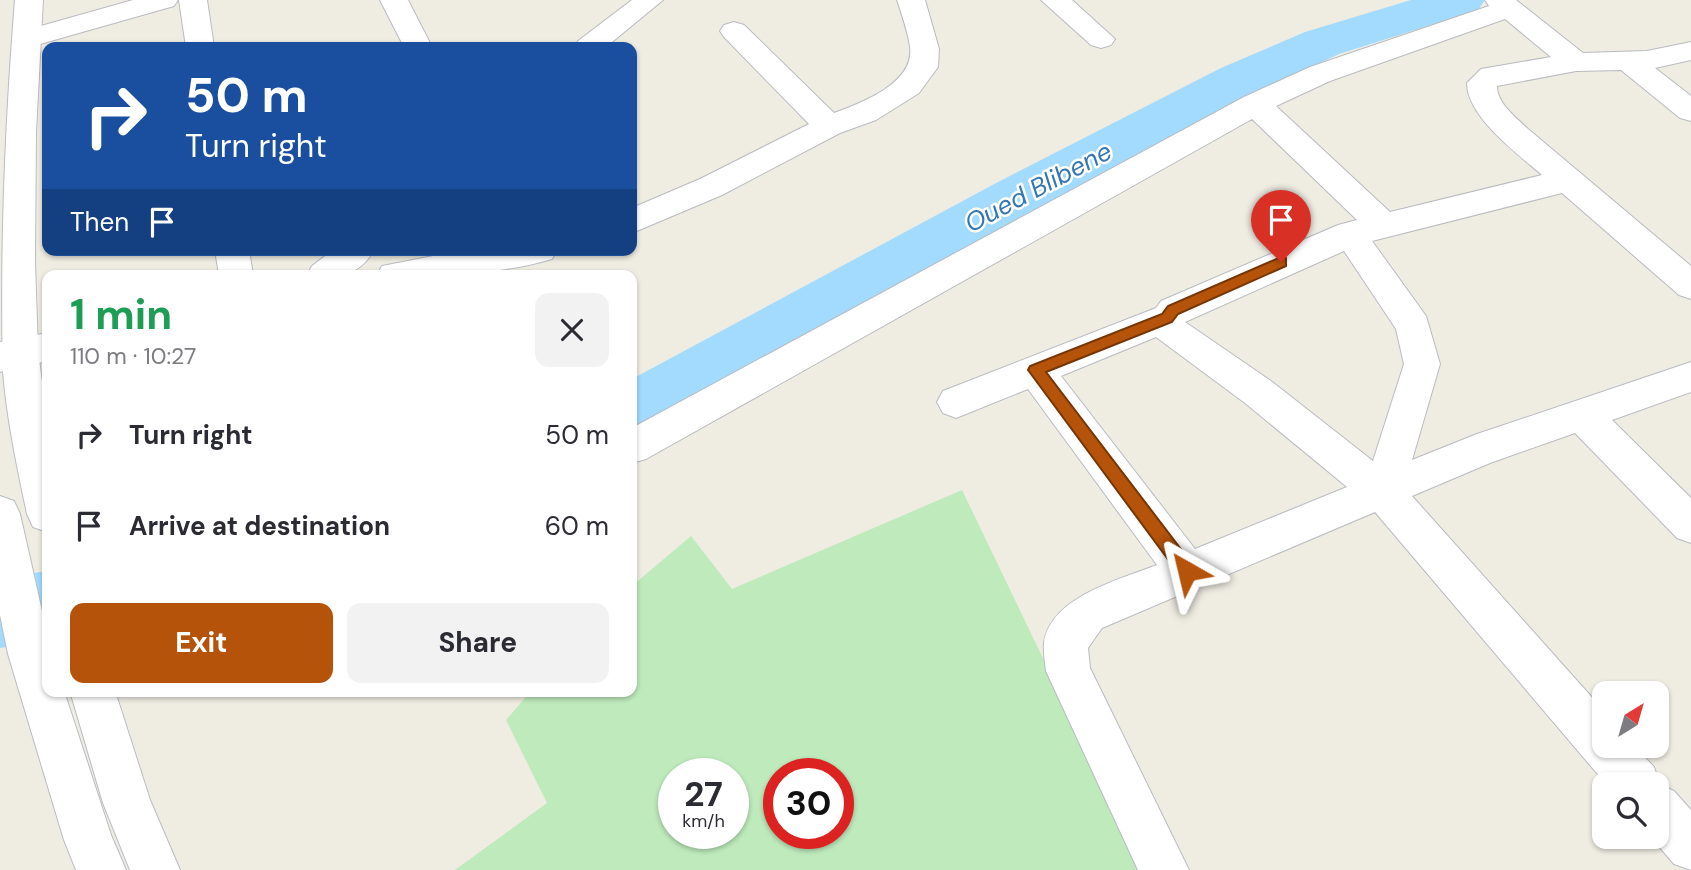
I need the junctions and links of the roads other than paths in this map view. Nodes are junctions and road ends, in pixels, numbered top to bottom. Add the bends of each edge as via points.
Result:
1 (29, 0) edge
2 (164, 0) edge
3 (193, 0) edge
4 (394, 0) edge
5 (649, 0) edge
6 (1055, 0) edge
7 (917, 1) edge
8 (1502, 3) edge
9 (734, 31) dead end
10 (1101, 38) dead end
11 (26, 39) junction
12 (199, 42) edge
13 (415, 42) edge
14 (594, 42) edge
15 (1691, 51) edge
16 (1576, 62) junction
17 (1629, 62) junction
18 (1255, 104) junction
19 (1691, 111) edge
20 (829, 126) junction
21 (1568, 180) junction
22 (637, 219) edge
23 (1367, 230) junction
24 (349, 256) edge
25 (505, 256) edge
26 (331, 270) edge
27 (423, 270) edge
28 (1691, 286) edge
29 (1167, 318) junction
30 (22, 352) edge
31 (1035, 370) junction
32 (1691, 377) edge
33 (956, 402) dead end
34 (1582, 415) junction
35 (637, 444) edge
36 (42, 489) edge
37 (1383, 492) junction
38 (1691, 525) edge
39 (3, 531) edge
40 (1187, 571) junction
41 (42, 692) edge
42 (43, 697) edge
43 (94, 697) edge
44 (1627, 772) edge
45 (101, 870) edge
46 (155, 870) edge
47 (1164, 870) edge

1 - 11 street
2 - 11 street
3 - 12 street
4 - 13 street
5 - 14 street
6 - 10 street
7 - 20 street via 925,49 923,67 909,86 865,113
8 - 16 street
8 - 18 street
9 - 20 street
11 - 30 street via 18,146
15 - 17 street
16 - 17 street
16 - 21 street via 1491,76 1482,83 1482,92 1497,117
17 - 19 street
18 - 23 street
18 - 35 street
20 - 22 street via 711,187
21 - 23 street
21 - 28 street
23 - 29 street via 1173,310
23 - 37 street via 1413,326 1422,364
24 - 26 street
25 - 27 street
29 - 31 street
29 - 37 street via 1172,332 1258,392
30 - 36 street
31 - 33 street
31 - 40 street
32 - 34 street
34 - 37 street via 1477,451
34 - 38 street
37 - 40 street
37 - 44 street
39 - 41 street
40 - 47 street via 1087,614 1066,642 1068,671
42 - 45 street
43 - 46 street via 127,803

